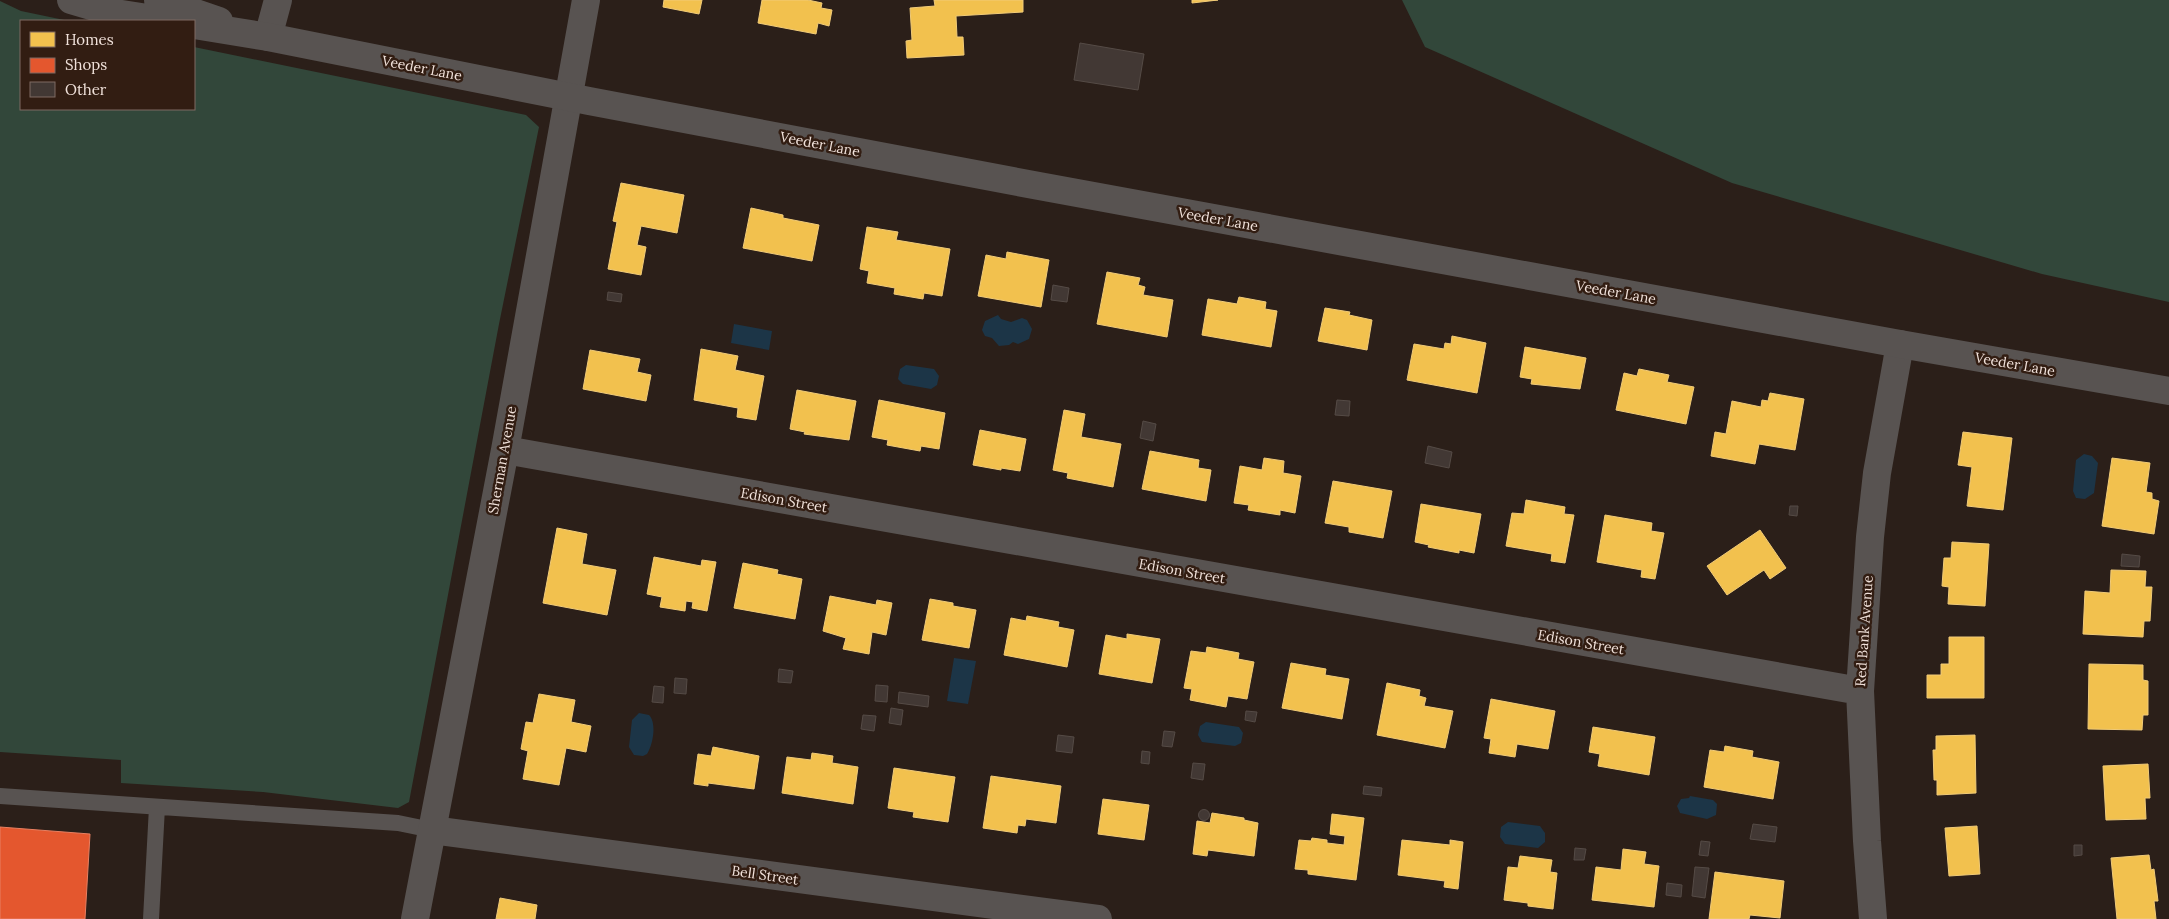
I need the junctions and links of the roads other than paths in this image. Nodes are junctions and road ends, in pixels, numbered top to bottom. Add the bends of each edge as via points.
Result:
1 (71, 0) edge
2 (158, 0) edge
3 (278, 0) edge
4 (586, 0) edge
5 (160, 20) edge
6 (195, 26) edge
7 (268, 37) junction
8 (568, 96) junction
9 (1900, 344) junction
10 (2169, 391) edge
11 (504, 450) junction
12 (1860, 692) junction
13 (0, 796) edge
14 (157, 807) junction
15 (432, 830) junction
16 (151, 919) edge
17 (415, 919) edge
18 (1098, 919) edge
19 (1873, 919) edge

1 - 5 street via 115,13
2 - 7 street, Veeder Lane
3 - 7 street
4 - 8 street, Sherman Avenue
6 - 7 street, Veeder Lane
7 - 8 street, Veeder Lane
8 - 9 street, Veeder Lane
8 - 11 street, Sherman Avenue
9 - 10 street, Veeder Lane
9 - 12 street, Red Bank Avenue via 1877,474
11 - 12 street, Edison Street
11 - 15 street, Sherman Avenue
12 - 19 street, Red Bank Avenue
13 - 14 lane
14 - 15 lane via 398,823
14 - 16 lane
15 - 17 street, Sherman Avenue
15 - 18 street, Bell Street

